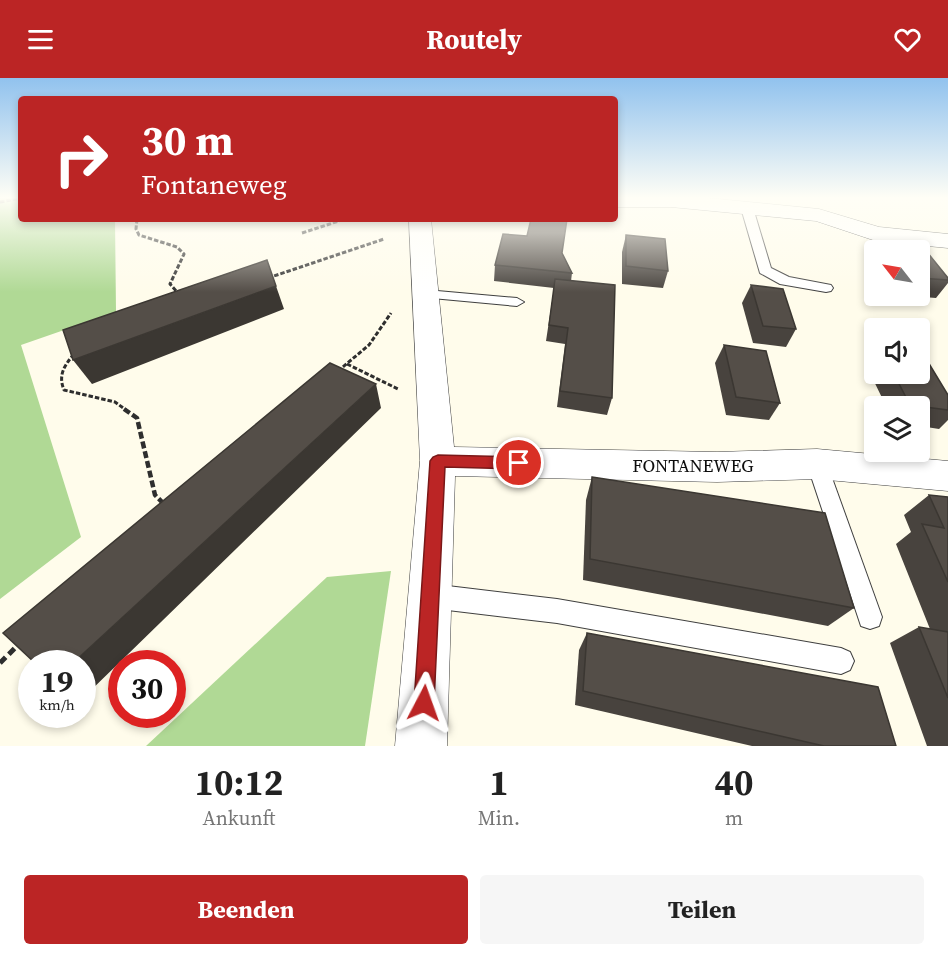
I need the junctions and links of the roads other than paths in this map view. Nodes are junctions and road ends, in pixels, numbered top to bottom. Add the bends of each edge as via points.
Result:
1 (421, 229) edge
2 (754, 229) edge
3 (862, 229) edge
4 (948, 241) edge
5 (826, 288) dead end
6 (426, 294) junction
7 (518, 302) dead end
8 (438, 461) junction
9 (817, 464) junction
10 (948, 476) edge
11 (431, 596) junction
12 (870, 617) dead end
13 (841, 661) dead end
14 (421, 746) edge

1 - 6 street
2 - 5 lane via 765,270 785,281
3 - 4 street
6 - 7 lane
6 - 8 street
8 - 9 street, FONTANEWEG via 717,467
8 - 11 street
9 - 10 street, FONTANEWEG
9 - 12 lane
11 - 13 lane via 557,611
11 - 14 street

